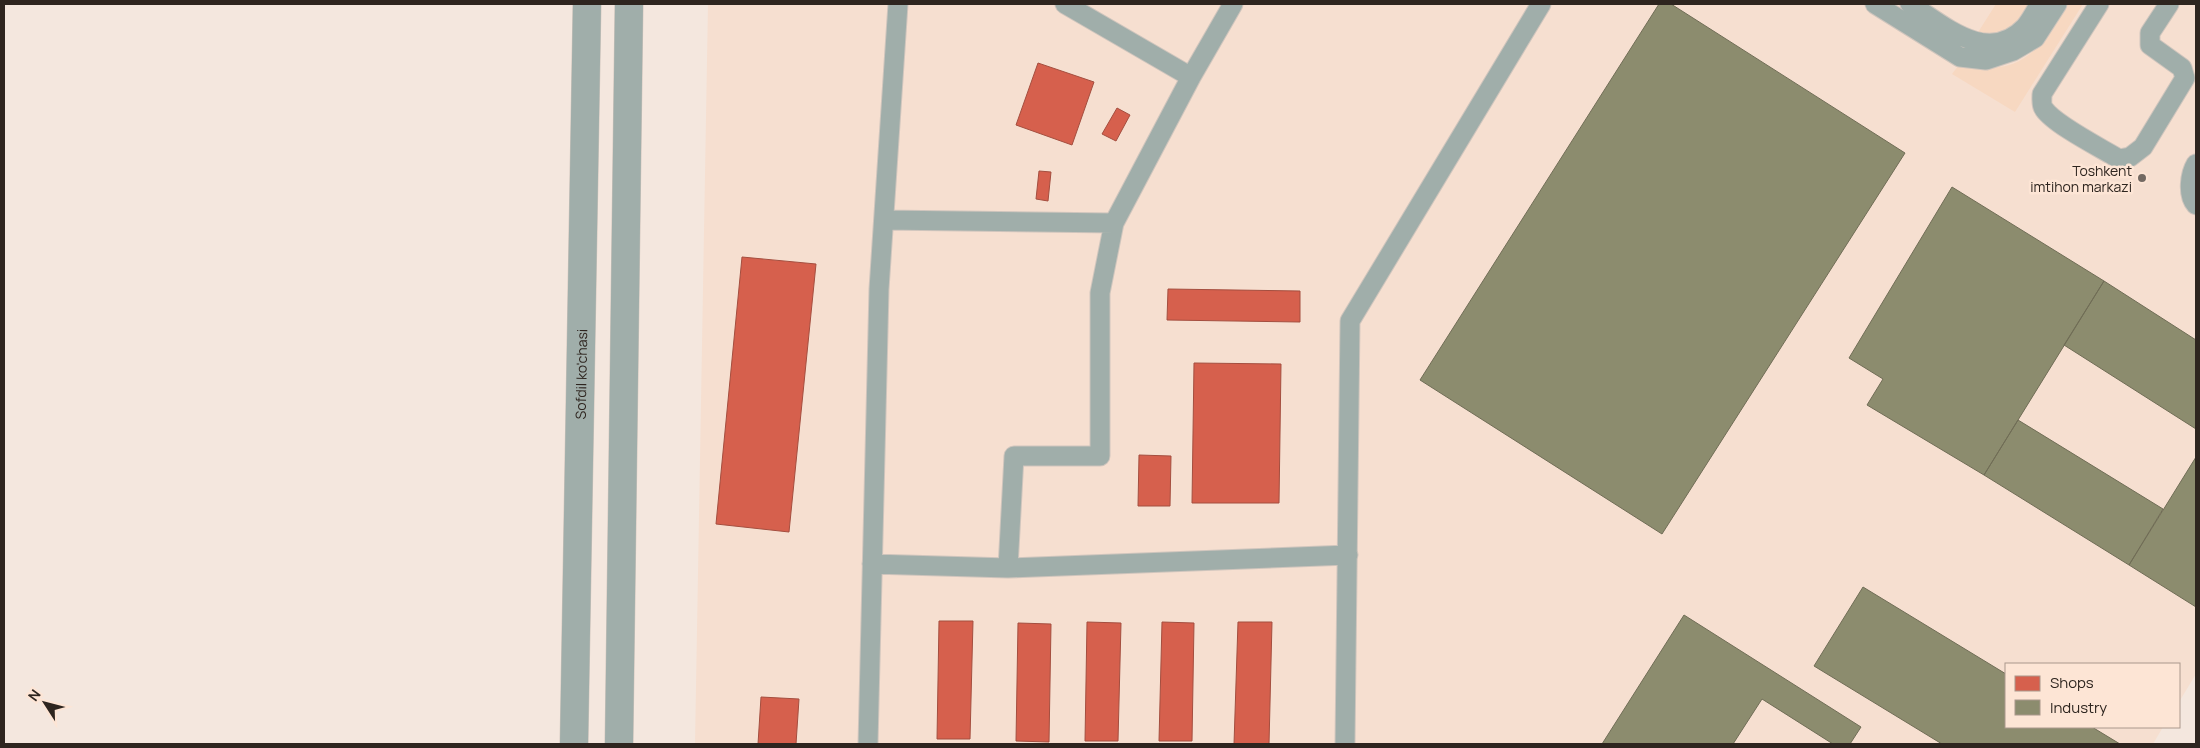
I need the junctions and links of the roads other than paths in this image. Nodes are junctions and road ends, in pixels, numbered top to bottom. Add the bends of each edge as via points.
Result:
1 (587, 4) edge
2 (629, 4) edge
3 (898, 4) edge
4 (1065, 4) edge
5 (1233, 4) edge
6 (1541, 4) edge
7 (1875, 4) edge
8 (1910, 4) edge
9 (2040, 4) edge
10 (2056, 4) edge
11 (2099, 4) edge
12 (2169, 4) edge
13 (1192, 77) junction
14 (2196, 164) edge
15 (2196, 205) edge
16 (884, 220) junction
17 (1114, 223) junction
18 (1348, 555) junction
19 (872, 564) junction
20 (1008, 568) junction
21 (574, 744) edge
22 (619, 744) edge
23 (868, 744) edge
24 (1345, 744) edge

1 - 21 street, Sofdil ko'chasi
2 - 22 street
3 - 16 lane
4 - 13 lane
5 - 13 lane
6 - 18 lane via 1350,321
7 - 10 lane via 1960,57 1986,60 2013,51 2035,38
8 - 9 lane via 1971,42 1994,45 2015,36 2027,25
11 - 12 lane via 2042,94 2042,107 2067,127 2119,159 2130,157 2143,147 2185,78 2182,68 2150,45 2150,33
13 - 17 lane
14 - 15 lane via 2190,188
16 - 17 lane
16 - 19 lane via 879,290
17 - 20 lane via 1100,293 1100,456 1014,456
18 - 20 lane
18 - 24 lane
19 - 20 lane
19 - 23 lane

